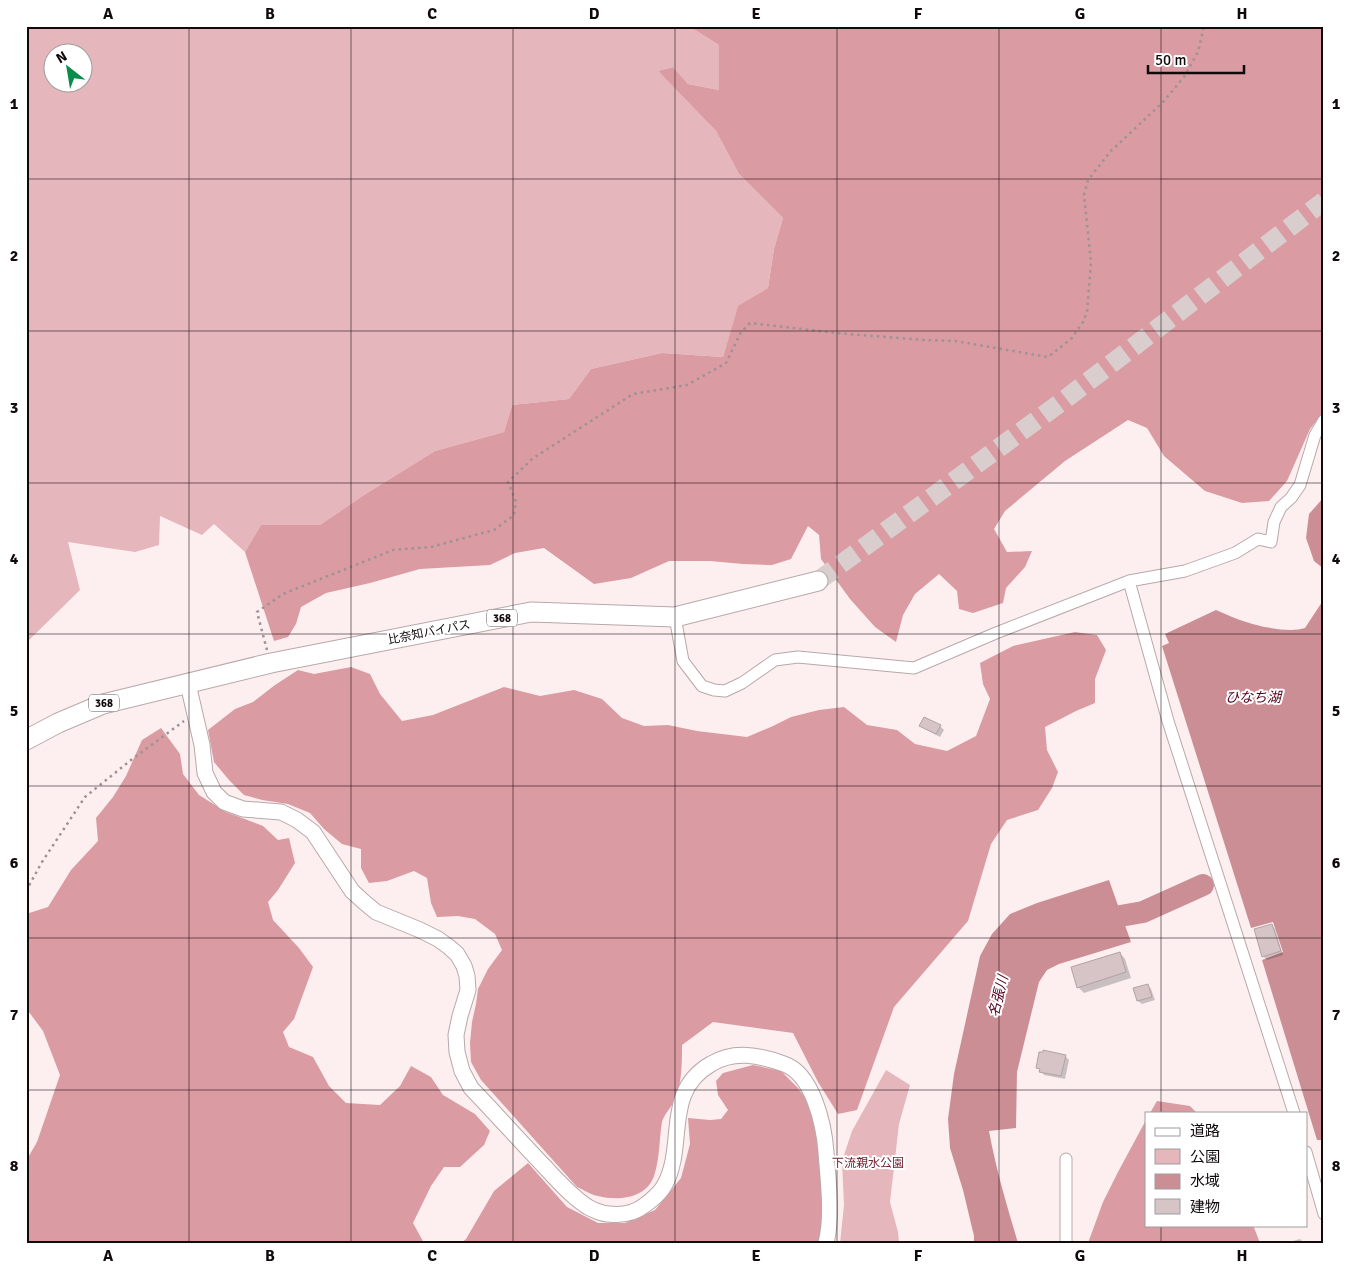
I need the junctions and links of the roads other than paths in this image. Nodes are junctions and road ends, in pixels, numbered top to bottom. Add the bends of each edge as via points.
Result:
1 (1324, 420) edge
2 (818, 581) tunnel mouth
3 (1129, 581) junction
4 (675, 617) junction
5 (188, 684) junction
6 (26, 740) edge
7 (1294, 1112) edge
8 (1066, 1159) dead end
9 (1308, 1159) edge
10 (1324, 1214) edge
11 (826, 1243) edge
12 (1066, 1243) edge

1 - 3 street via 1315,435 1300,485 1281,506 1270,542 1258,539 1235,554 1185,571
2 - 4 highway, 比奈知バイパス / 368
3 - 4 street via 914,668 791,658 775,660 725,691 702,686 683,661
3 - 7 street via 1168,722
4 - 5 highway, 比奈知バイパス / 368 via 531,612 271,663
5 - 6 highway, 368 via 104,704
5 - 11 street via 205,773 214,792 224,802 243,809 281,812 297,820 313,832 352,890 370,907 420,930 456,954 464,966 468,990 456,1035 462,1071 471,1088 569,1192 589,1208 608,1214 633,1212 650,1201 663,1187 671,1169 680,1107 695,1075 720,1059 734,1055 769,1059 798,1073 816,1104 825,1144 829,1200
8 - 12 street
9 - 10 street

